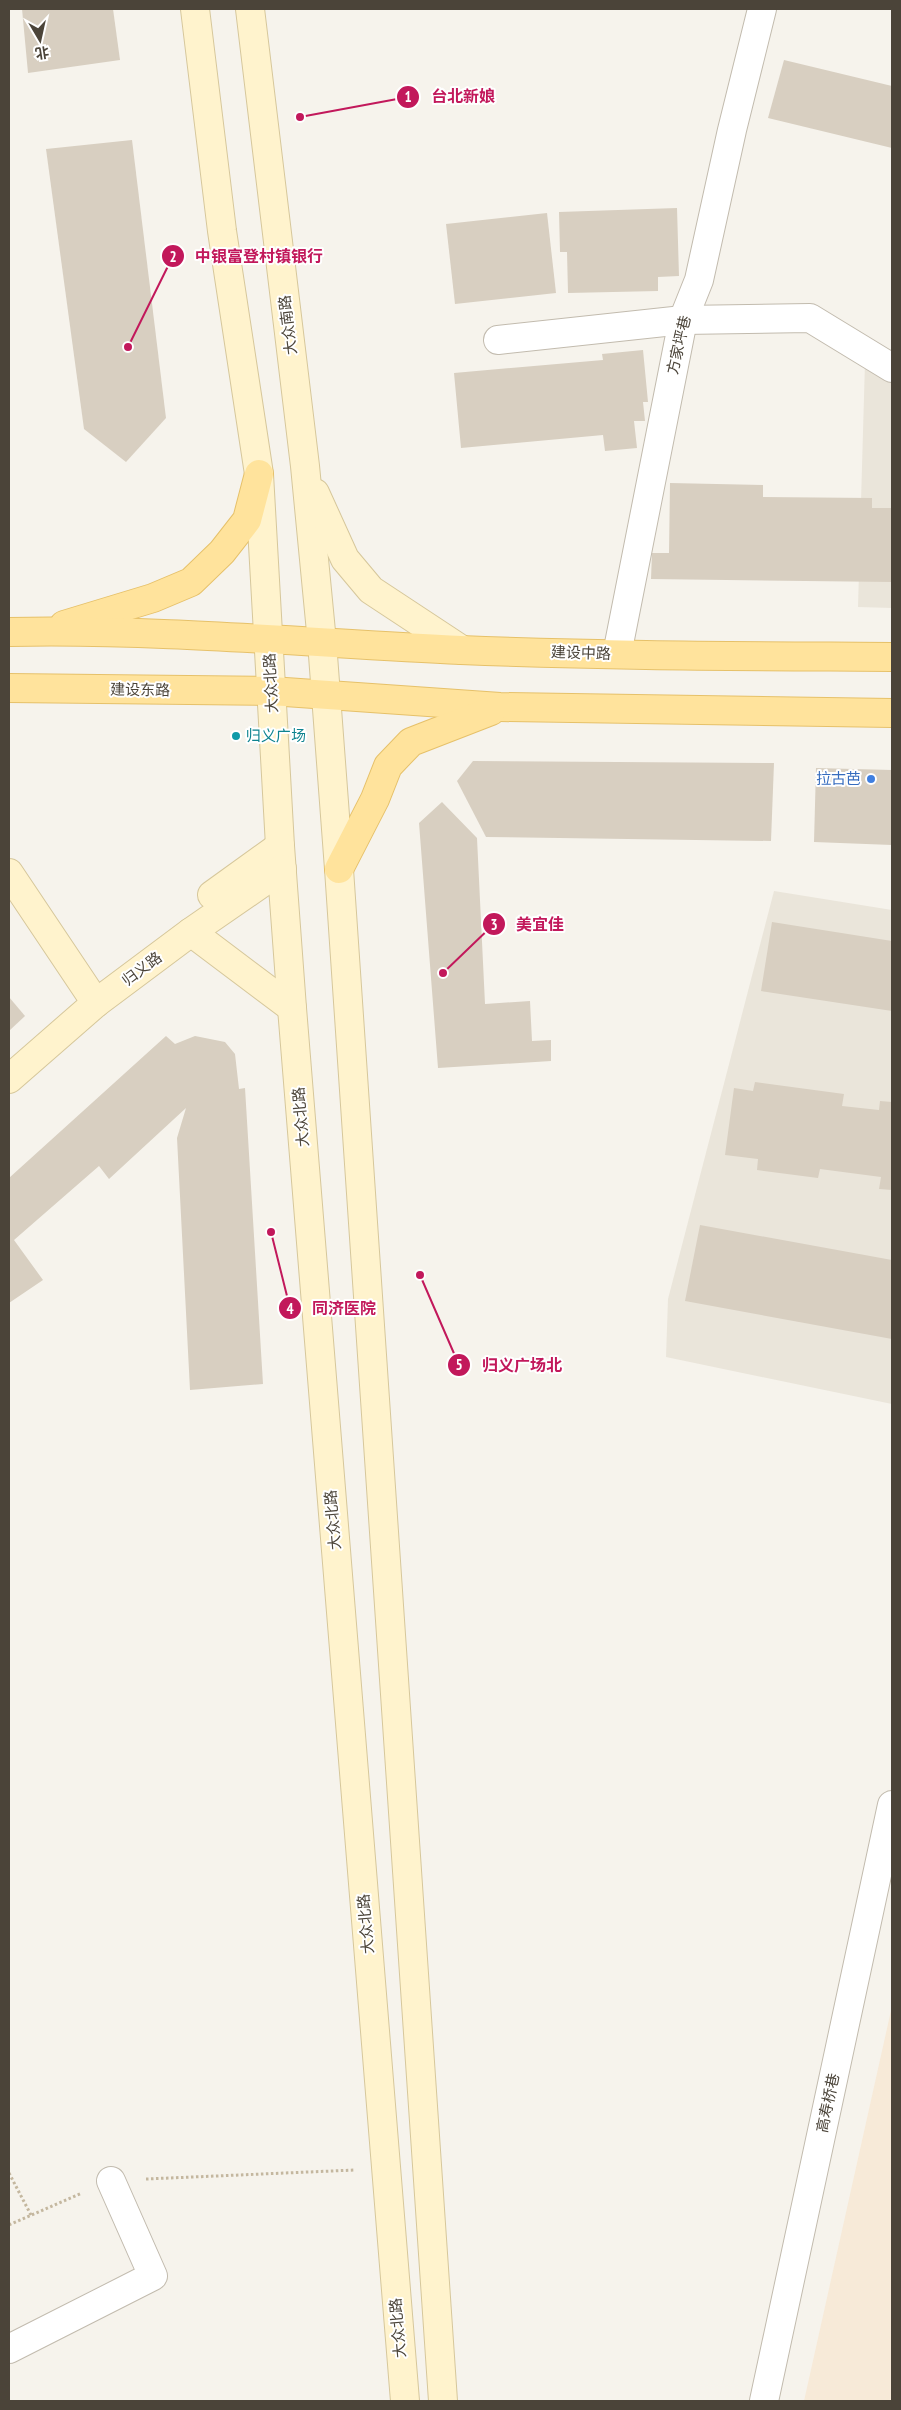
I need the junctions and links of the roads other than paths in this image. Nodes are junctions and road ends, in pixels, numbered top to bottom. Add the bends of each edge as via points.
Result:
1 (195, 9) edge
2 (250, 9) edge
3 (762, 9) edge
4 (683, 320) junction
5 (498, 340) dead end
6 (892, 368) edge
7 (305, 466) junction
8 (259, 474) junction
9 (9, 632) edge
10 (38, 632) junction
11 (269, 639) junction
12 (322, 642) junction
13 (462, 650) junction
14 (617, 654) junction
15 (892, 657) edge
16 (9, 688) edge
17 (271, 691) junction
18 (324, 696) junction
19 (500, 707) junction
20 (892, 713) edge
21 (281, 858) junction
22 (339, 869) junction
23 (9, 873) edge
24 (191, 932) junction
25 (91, 995) junction
26 (292, 1008) junction
27 (9, 1054) edge
28 (9, 1079) edge
29 (892, 1805) edge
30 (111, 2181) road end
31 (9, 2349) edge
32 (404, 2401) edge
33 (443, 2401) edge
34 (764, 2401) edge

1 - 8 main road via 222,231
2 - 7 main road, 大众南路
3 - 4 street, 方家坪巷 via 699,280
4 - 5 street
4 - 6 street via 810,318
4 - 14 street, 方家坪巷
7 - 12 main road, 大众南路
7 - 13 main road via 325,519 345,558 371,590
8 - 10 main road via 247,520 222,552 191,582 153,598
8 - 11 main road
9 - 10 main road
10 - 11 main road
11 - 12 main road, 建设中路
11 - 17 main road, 大众北路
12 - 13 main road, 建设中路
12 - 18 main road
13 - 14 main road, 建设中路
14 - 15 main road, 建设中路
16 - 17 main road, 建设东路
17 - 18 main road
17 - 21 main road, 大众北路
18 - 19 main road
18 - 22 main road
19 - 20 main road
19 - 22 main road via 411,742 405,748 388,766
21 - 24 main road, 归义路
21 - 25 main road
21 - 26 main road, 大众北路
22 - 33 main road
23 - 25 main road
24 - 25 main road, 归义路
24 - 26 main road
25 - 27 main road
25 - 28 main road, 归义路
26 - 32 main road, 大众北路
29 - 34 street, 高寿桥巷
30 - 31 street via 153,2276

